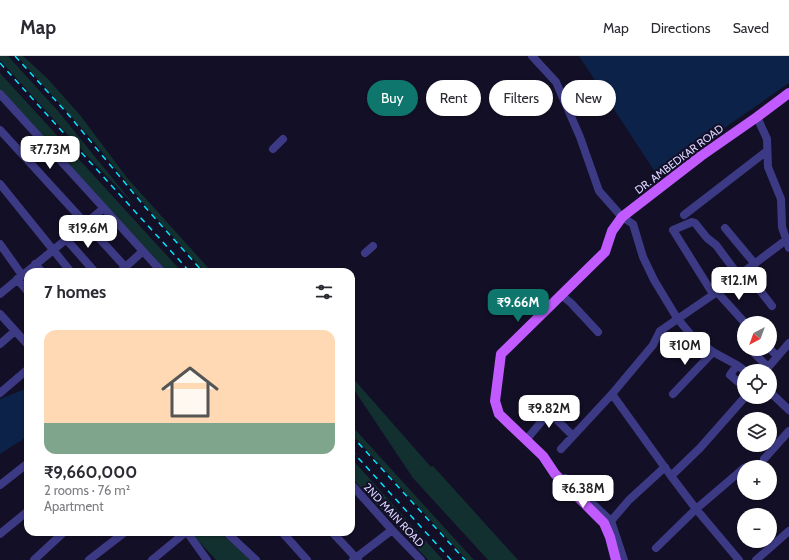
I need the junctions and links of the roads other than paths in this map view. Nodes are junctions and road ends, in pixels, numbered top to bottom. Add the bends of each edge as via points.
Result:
1 (532, 56) edge
2 (0, 94) edge
3 (788, 94) edge
4 (757, 117) junction
5 (0, 130) edge
6 (283, 139) dead end
7 (273, 148) dead end
8 (767, 151) junction
9 (0, 184) edge
10 (789, 204) edge
11 (104, 208) junction
12 (781, 209) junction
13 (684, 215) dead end
14 (622, 217) junction
15 (86, 223) junction
16 (725, 228) dead end
17 (66, 239) junction
18 (0, 244) edge
19 (788, 244) edge
20 (373, 246) dead end
21 (52, 250) junction
22 (143, 251) junction
23 (365, 253) dead end
24 (35, 264) junction
25 (755, 264) junction
26 (30, 268) edge
27 (38, 268) edge
28 (68, 268) edge
29 (91, 268) edge
30 (123, 268) edge
31 (127, 268) edge
32 (158, 268) edge
33 (24, 274) edge
34 (742, 274) junction
35 (20, 277) junction
36 (24, 284) edge
37 (715, 293) junction
38 (0, 294) edge
39 (561, 295) junction
40 (772, 306) dead end
41 (0, 314) edge
42 (738, 316) edge
43 (677, 318) junction
44 (15, 331) junction
45 (598, 332) dead end
46 (24, 338) edge
47 (789, 343) edge
48 (0, 344) edge
49 (713, 352) junction
50 (756, 356) edge
51 (777, 356) joint
52 (762, 364) edge
53 (770, 364) edge
54 (735, 368) junction
55 (737, 371) edge
56 (24, 372) edge
57 (737, 381) edge
58 (0, 393) edge
59 (612, 394) junction
60 (673, 394) dead end
61 (777, 399) edge
62 (740, 404) edge
63 (789, 410) edge
64 (789, 431) edge
65 (573, 436) junction
66 (526, 440) junction
67 (561, 449) dead end
68 (543, 456) junction
69 (764, 459) dead end
70 (24, 466) edge
71 (665, 468) junction
72 (737, 474) edge
73 (671, 476) junction
74 (0, 485) edge
75 (355, 488) edge
76 (696, 509) junction
77 (24, 514) edge
78 (611, 521) junction
79 (392, 530) junction
80 (0, 534) edge
81 (60, 536) edge
82 (120, 536) edge
83 (181, 536) edge
84 (189, 536) edge
85 (230, 536) edge
86 (286, 536) edge
87 (336, 536) edge
88 (788, 537) edge
89 (656, 548) dead end
90 (766, 557) edge
91 (356, 559) edge
92 (34, 560) edge
93 (89, 560) edge
94 (152, 560) edge
95 (207, 560) edge
96 (256, 560) edge
97 (307, 560) edge
98 (421, 560) edge
99 (616, 560) edge
100 (624, 560) edge
101 (740, 560) edge
102 (756, 560) edge

1 - 14 street via 556,82 580,137 599,191
2 - 11 street
3 - 4 main road, DR. AMBEDKAR ROAD
4 - 8 street via 767,139
4 - 14 main road, DR. AMBEDKAR ROAD
5 - 15 street
6 - 7 street
8 - 12 street via 768,167 781,199
8 - 13 street
9 - 21 street
10 - 12 street
11 - 15 street
11 - 22 street
12 - 19 street via 782,228
14 - 39 main road, DR. AMBEDKAR ROAD via 612,231 605,252
14 - 43 street via 633,224 643,257
15 - 17 street
15 - 30 street
16 - 25 street
17 - 21 street
17 - 29 street
18 - 35 street
19 - 25 street
20 - 23 street
21 - 24 street
21 - 28 street
22 - 31 street
22 - 32 street
24 - 26 street
24 - 27 street
25 - 34 street
33 - 35 street
34 - 37 street
34 - 37 street via 695,223 673,230
34 - 40 street
35 - 36 street
35 - 38 street
37 - 42 street
37 - 43 street
39 - 45 street
39 - 66 main road, DR. AMBEDKAR ROAD via 501,354 495,401 499,414
41 - 44 street
43 - 49 street via 692,336
43 - 59 street via 660,331 653,345
44 - 46 street
44 - 48 street
47 - 51 street
49 - 54 street
49 - 60 street
50 - 52 street
51 - 53 street
54 - 55 street
54 - 57 street via 730,375
56 - 58 street
59 - 65 street
59 - 71 street
61 - 63 street
62 - 73 street
64 - 69 street
65 - 66 street via 550,414
65 - 67 street
66 - 68 main road, DR. AMBEDKAR ROAD
68 - 78 street
68 - 99 main road, DR. AMBEDKAR ROAD via 555,474 604,523
70 - 74 street
71 - 73 street
71 - 78 street via 628,500
72 - 76 street
73 - 76 street
75 - 79 street, 2ND MAIN ROAD
76 - 89 street
76 - 101 street
77 - 80 street
78 - 100 street
79 - 91 street
79 - 98 street, 2ND MAIN ROAD
81 - 92 street
82 - 93 street
83 - 94 street
84 - 95 street
85 - 96 street
86 - 97 street
87 - 91 street
88 - 90 street
90 - 102 street

